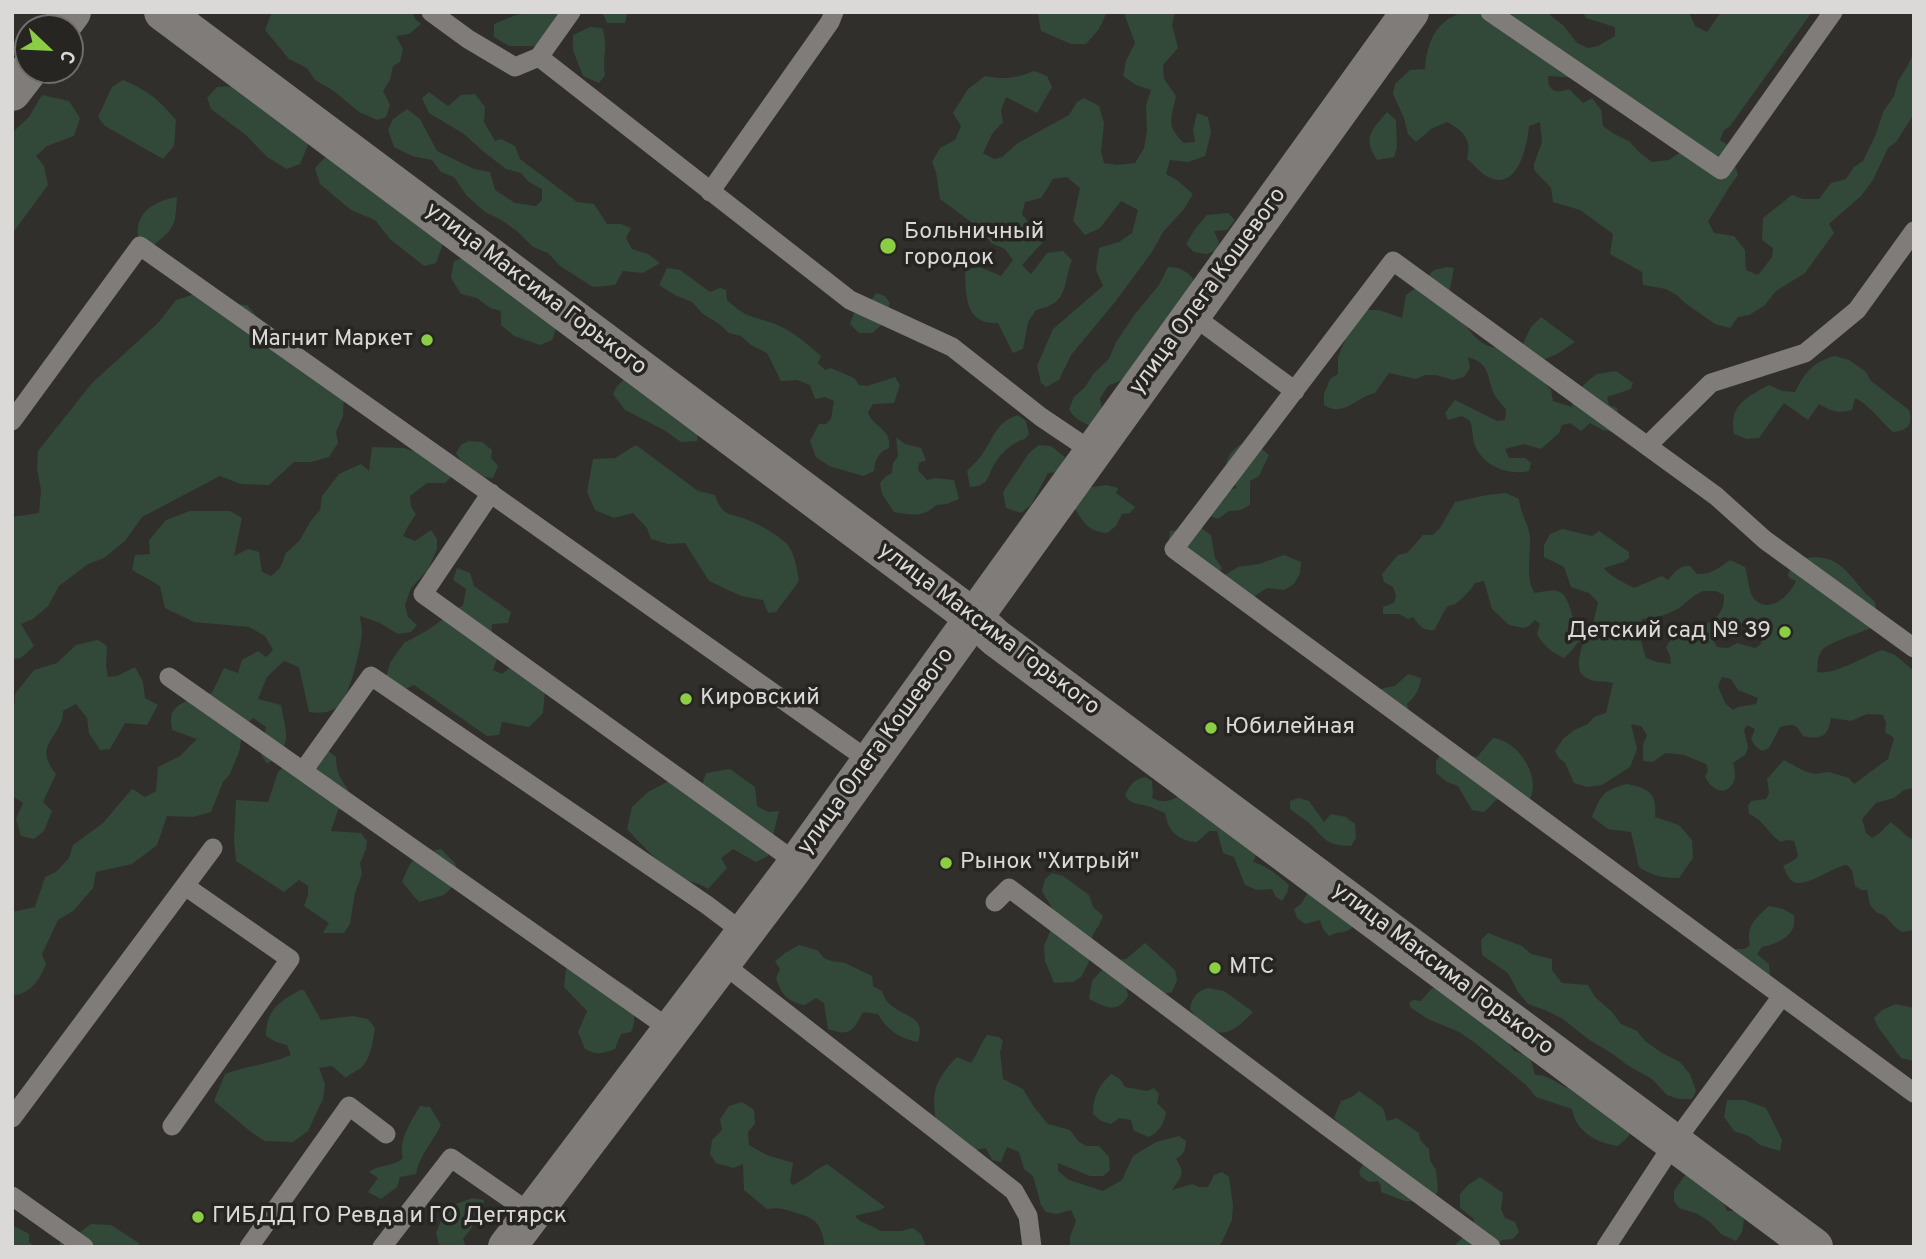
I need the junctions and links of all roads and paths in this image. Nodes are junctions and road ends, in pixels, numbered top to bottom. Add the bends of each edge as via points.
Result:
1 (163, 12) edge
2 (430, 12) edge
3 (571, 12) edge
4 (834, 12) edge
5 (1410, 12) edge
6 (1490, 12) edge
7 (1833, 12) edge
8 (538, 57) junction
9 (710, 192) junction
10 (1914, 231) edge
11 (1192, 316) junction
12 (1295, 391) junction
13 (12, 421) edge
14 (1647, 446) junction
15 (1093, 452) junction
16 (491, 493) junction
17 (974, 618) junction
18 (1914, 648) edge
19 (169, 677) dead end
20 (871, 762) junction
21 (303, 771) junction
22 (213, 848) dead end
23 (797, 863) junction
24 (185, 887) junction
25 (995, 902) dead end
26 (733, 948) junction
27 (1782, 996) junction
28 (671, 1030) junction
29 (1914, 1093) edge
30 (12, 1118) edge
31 (172, 1126) dead end
32 (386, 1134) dead end
33 (1674, 1143) junction
34 (12, 1196) edge
35 (532, 1214) junction
36 (83, 1247) edge
37 (249, 1247) edge
38 (382, 1247) edge
39 (507, 1247) edge
40 (1032, 1247) edge
41 (1491, 1247) edge
42 (1606, 1247) edge
43 (1814, 1247) edge

1 - 17 main road, улица Максима Горького
2 - 8 lane via 515,67
3 - 8 lane
4 - 9 lane
5 - 11 main road, улица Олега Кошевого
6 - 7 lane via 1721,170
8 - 9 lane
9 - 15 lane via 849,300 952,347
10 - 14 lane via 1857,310 1805,353 1712,383
11 - 12 lane
11 - 15 main road, улица Олега Кошевого
12 - 14 lane via 1393,261
12 - 27 lane via 1174,549
13 - 16 lane via 140,246
14 - 18 lane via 1716,496 1765,540
15 - 17 main road, улица Олега Кошевого
16 - 20 lane
16 - 23 lane via 423,594
17 - 20 main road, улица Олега Кошевого
17 - 33 main road, улица Максима Горького
19 - 21 lane
20 - 23 main road, улица Олега Кошевого
21 - 26 lane via 371,676 707,905
21 - 28 lane
22 - 24 lane
23 - 26 main road, улица Олега Кошевого
24 - 30 lane
24 - 31 lane via 290,959
25 - 41 lane via 1009,888
26 - 28 main road, улица Олега Кошевого
26 - 40 lane via 1014,1191 1028,1216
27 - 29 lane
27 - 33 lane
28 - 35 main road, улица Олега Кошевого
32 - 37 lane via 349,1106
33 - 42 lane
33 - 43 main road, улица Максима Горького
34 - 36 lane
35 - 38 lane via 451,1158
35 - 39 main road, улица Олега Кошевого

